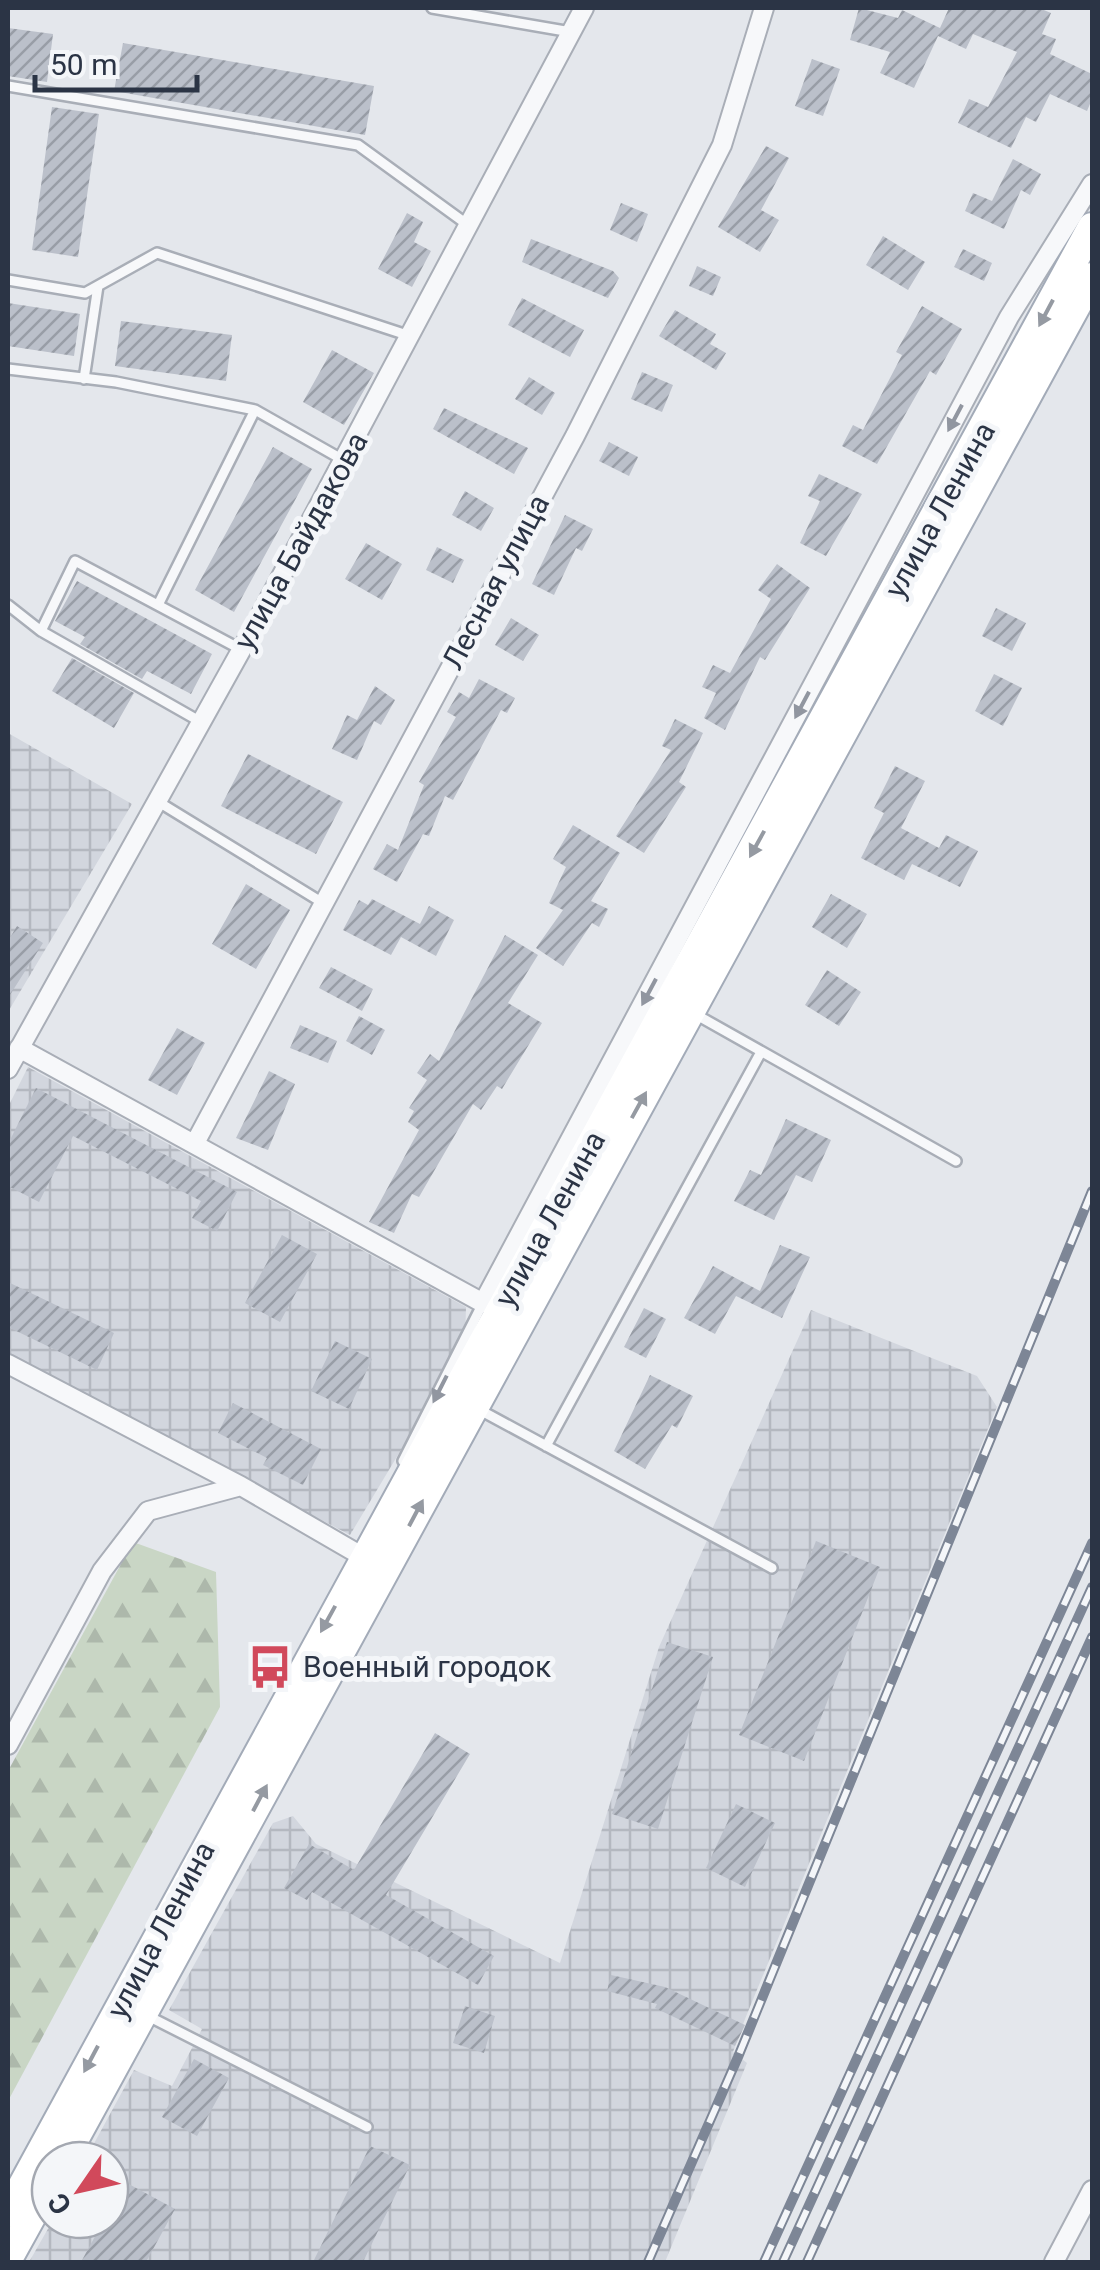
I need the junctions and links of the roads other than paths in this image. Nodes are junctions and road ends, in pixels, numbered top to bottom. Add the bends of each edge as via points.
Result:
1 (432, 8) edge
2 (584, 8) edge
3 (764, 8) edge
4 (571, 32) junction
5 (8, 86) edge
6 (1092, 184) edge
7 (470, 227) junction
8 (1092, 227) edge
9 (1092, 277) edge
10 (8, 280) edge
11 (98, 286) junction
12 (412, 336) junction
13 (8, 369) edge
14 (84, 378) junction
15 (255, 410) junction
16 (345, 461) junction
17 (8, 605) edge
18 (158, 605) junction
19 (42, 631) junction
20 (242, 650) junction
21 (202, 722) junction
22 (157, 801) junction
23 (324, 903) junction
24 (680, 1006) junction
25 (19, 1048) junction
26 (760, 1052) junction
27 (8, 1069) edge
28 (195, 1142) junction
29 (956, 1160) dead end
30 (483, 1303) junction
31 (8, 1364) edge
32 (463, 1401) junction
33 (546, 1446) junction
34 (396, 1474) dead end
35 (241, 1486) junction
36 (374, 1563) junction
37 (772, 1568) dead end
38 (8, 1745) edge
39 (132, 2008) junction
40 (367, 2127) dead end
41 (71, 2140) edge
42 (1092, 2190) edge
43 (8, 2212) edge
44 (30, 2219) edge
45 (8, 2259) edge
46 (1054, 2262) edge

1 - 4 lane
2 - 4 street, улица Байдакова
3 - 23 street, Лесная улица via 722,145
4 - 7 street, улица Байдакова
5 - 7 lane via 358,146
6 -> 30 street, улица Ленина via 1009,316
7 - 12 street, улица Байдакова
8 -> 24 main road, улица Ленина
9 - 24 main road, улица Ленина
10 - 11 lane via 86,293
11 - 12 lane via 157,253
11 - 14 lane
12 - 16 street, улица Байдакова
13 - 14 lane
14 - 15 lane
15 - 16 lane
15 - 18 lane
16 - 20 street, улица Байдакова
17 - 19 lane
18 - 19 lane via 75,560
18 - 20 lane
19 - 21 lane
20 - 21 street, улица Байдакова
21 - 22 street, улица Байдакова
22 - 23 lane
22 - 25 street, улица Байдакова
23 - 28 street, Лесная улица
24 - 26 lane
24 - 32 main road, улица Ленина
25 - 27 street, улица Байдакова
25 - 28 street
26 - 29 lane
26 - 33 lane
28 - 30 street
30 -> 34 lane
31 - 35 street
32 - 33 lane
32 - 36 main road, улица Ленина
33 - 37 lane
35 - 36 street
35 - 38 street via 148,1511 102,1571
36 - 39 main road, улица Ленина
39 - 40 lane
39 - 41 main road, улица Ленина
39 -> 43 main road, улица Ленина
42 - 46 street
44 - 45 main road

